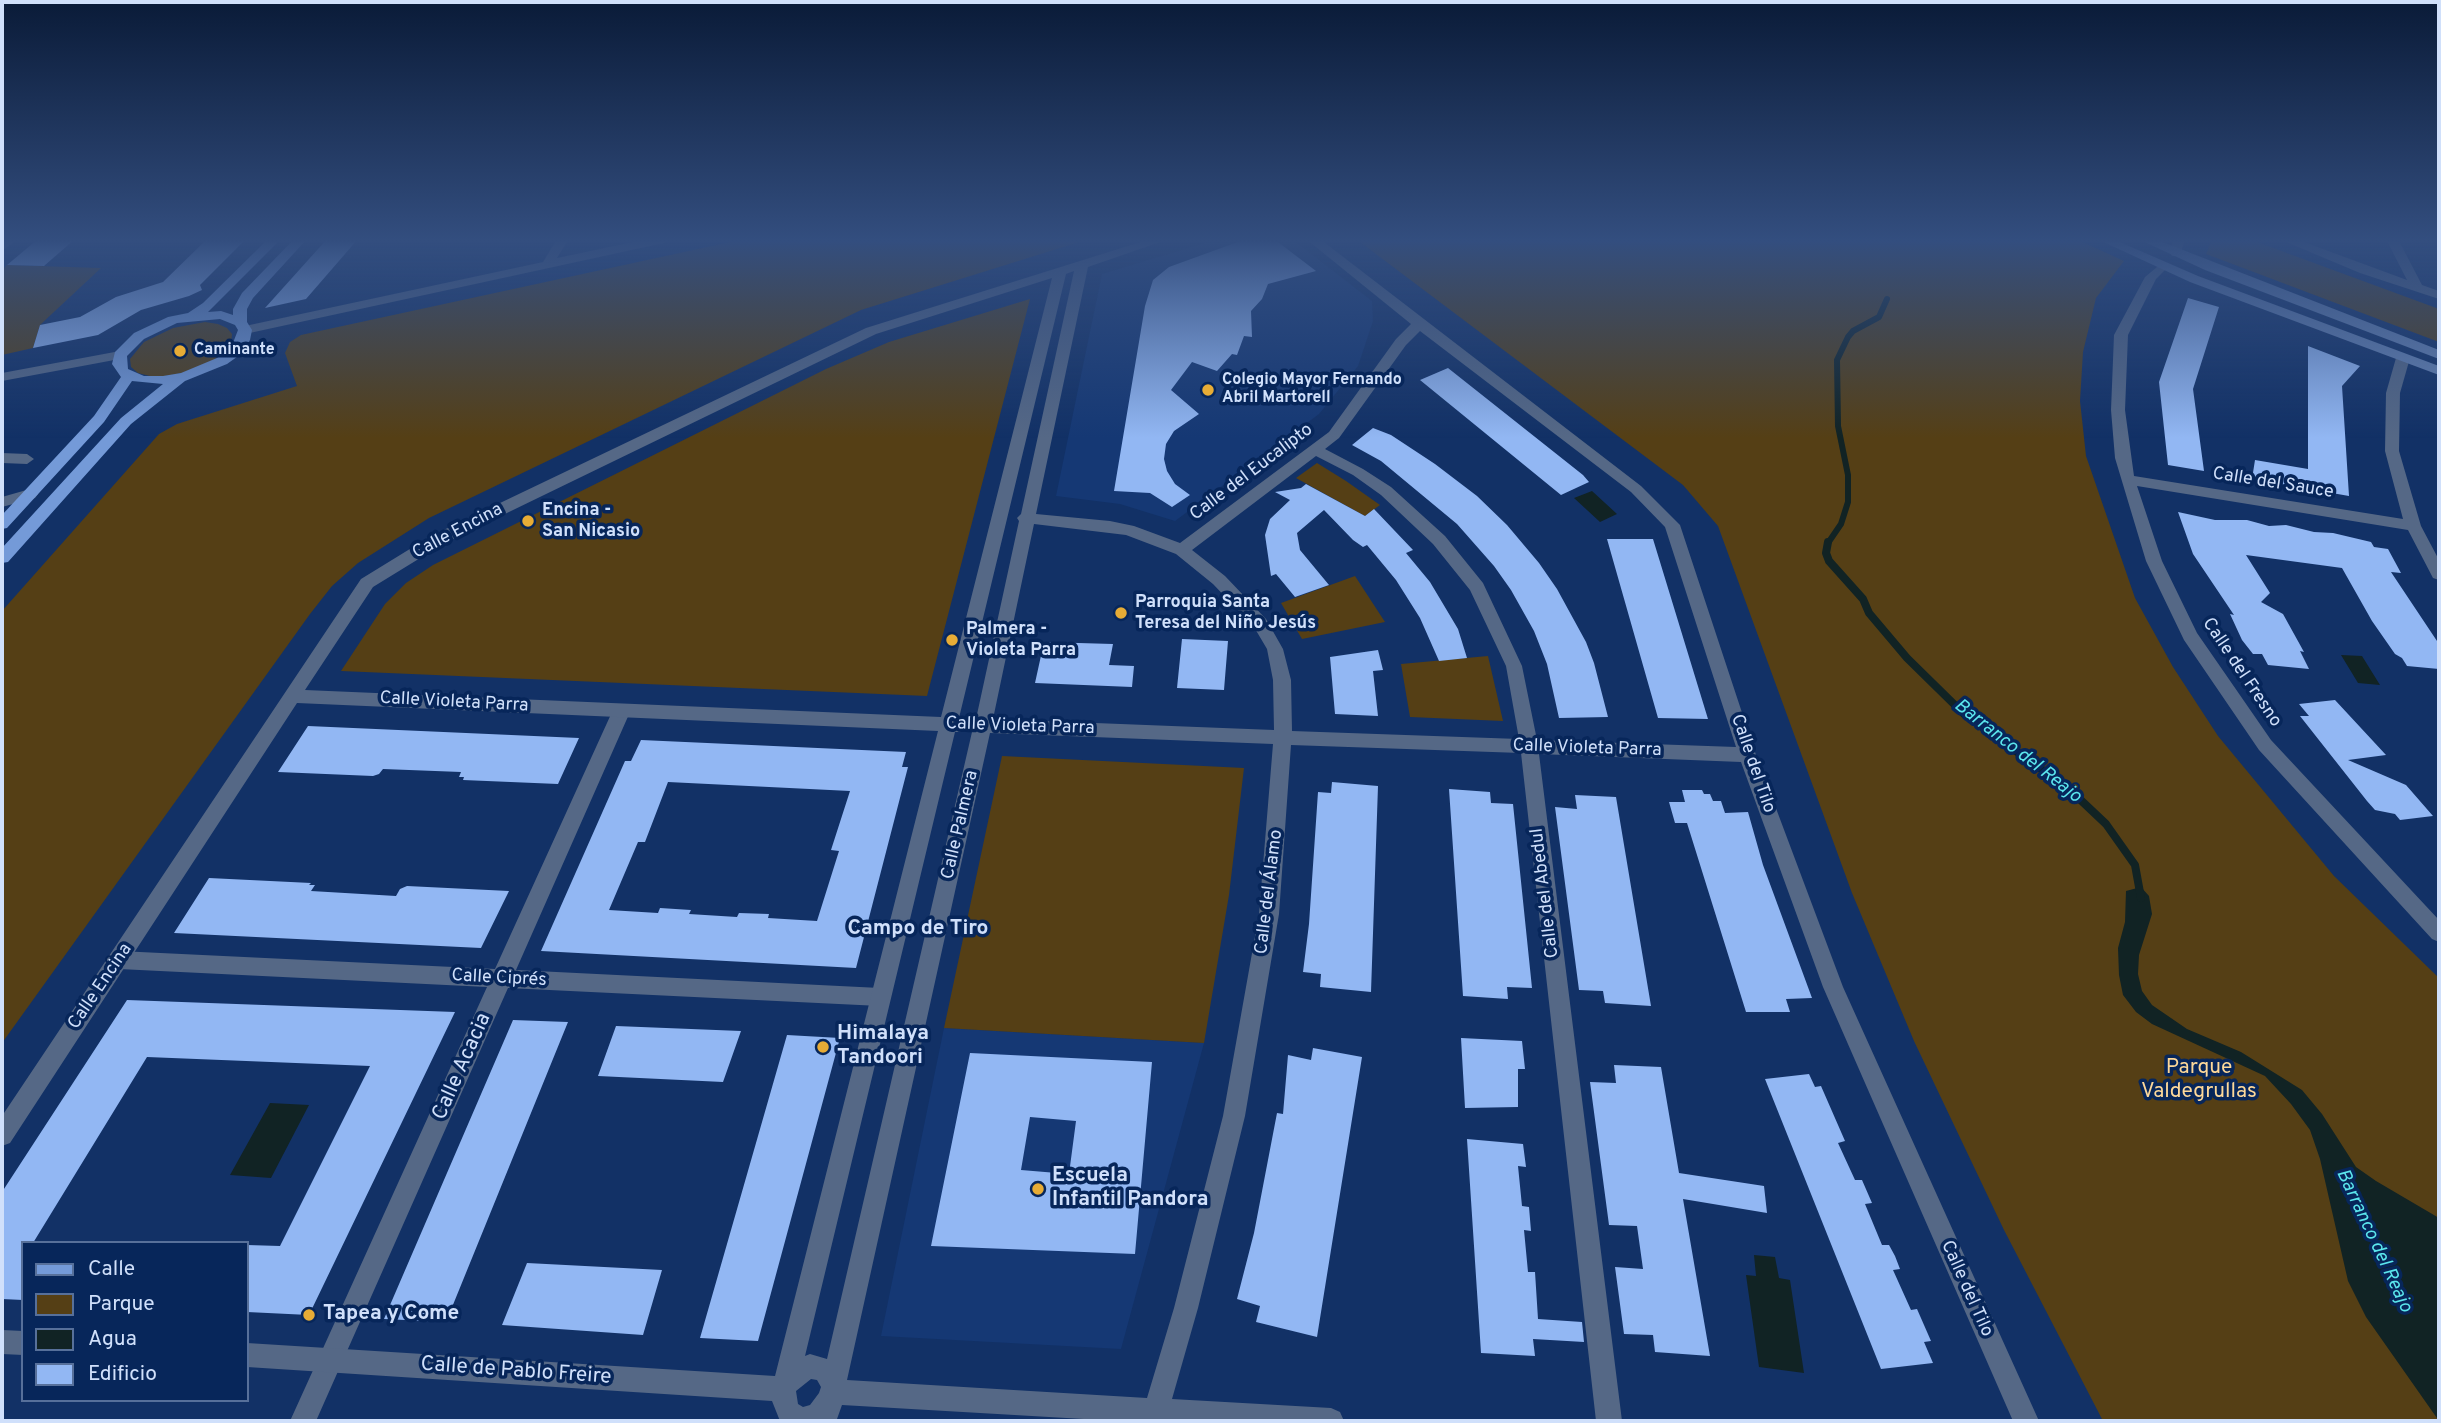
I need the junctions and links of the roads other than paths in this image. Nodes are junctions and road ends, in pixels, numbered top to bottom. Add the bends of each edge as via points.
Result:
1 (209, 305) edge
2 (242, 305) edge
3 (343, 305) edge
4 (954, 305) edge
5 (1052, 305) edge
6 (1073, 305) edge
7 (1396, 305) edge
8 (2136, 305) edge
9 (2266, 305) edge
10 (2320, 305) edge
11 (191, 316) junction
12 (1419, 324) junction
13 (243, 326) junction
14 (121, 355) junction
15 (2439, 355) edge
16 (2403, 358) junction
17 (2439, 371) edge
18 (129, 376) junction
19 (2, 377) edge
20 (184, 377) junction
21 (1314, 449) junction
22 (2, 457) edge
23 (27, 459) dead end
24 (2127, 480) junction
25 (30, 494) junction
26 (2, 502) edge
27 (1026, 519) junction
28 (2, 524) edge
29 (2413, 526) junction
30 (1182, 550) junction
31 (2, 558) edge
32 (2439, 574) edge
33 (293, 696) junction
34 (621, 712) junction
35 (950, 724) junction
36 (983, 725) junction
37 (1282, 738) junction
38 (1529, 747) junction
39 (1747, 755) junction
40 (2439, 933) edge
41 (119, 960) junction
42 (503, 979) junction
43 (880, 997) junction
44 (2, 1135) edge
45 (2, 1342) edge
46 (21, 1343) edge
47 (248, 1355) edge
48 (331, 1360) junction
49 (783, 1398) edge
50 (830, 1399) edge
51 (1155, 1416) edge
52 (303, 1421) edge
53 (1331, 1421) edge
54 (1609, 1421) edge
55 (2026, 1421) edge

1 - 11 main road
2 - 13 main road
3 - 13 street
4 - 33 street, Calle Encina via 861,335 437,540 367,583
5 - 35 street, Calle Palmera
6 - 27 street, Calle Palmera
7 - 12 street, Calle del Tilo
8 - 24 street, Calle del Fresno via 2121,335 2118,410
9 - 16 main road
10 - 15 main road
11 - 13 main road via 220,315
11 - 14 main road via 139,336
12 - 21 street, Calle del Eucalipto via 1334,435
12 - 39 street, Calle del Tilo via 1636,489 1666,517 1677,537
13 - 20 main road via 243,340 229,356
14 - 18 main road via 119,364
14 - 19 street
16 - 17 main road
16 - 29 street via 2393,393 2392,451
18 - 20 main road via 143,380
18 - 25 main road via 99,419
20 - 31 main road via 127,421
21 - 30 street, Calle del Eucalipto
21 - 38 street, Calle del Abedul via 1386,492 1465,570 1489,607 1514,666
22 - 23 street
24 - 29 street, Calle del Sauce
24 - 40 street, Calle del Fresno via 2154,561 2190,636 2266,745
25 - 26 street
25 - 28 main road
27 - 30 street, Calle del Álamo via 1110,526
27 - 36 street, Calle Palmera
29 - 32 street
30 - 37 street, Calle del Álamo via 1240,600 1275,649 1282,680
33 - 34 street, Calle Violeta Parra
33 - 41 street, Calle Encina
34 - 35 street, Calle Violeta Parra
34 - 42 street, Calle Acacia
35 - 36 street, Calle Violeta Parra
35 - 43 street, Calle Palmera
36 - 37 street, Calle Violeta Parra
36 - 50 street, Calle Palmera
37 - 38 street, Calle Violeta Parra
37 - 51 street, Calle del Álamo via 1269,914 1236,1103
38 - 39 street, Calle Violeta Parra
38 - 54 street, Calle del Abedul
39 - 55 street, Calle del Tilo via 1833,987
41 - 42 street, Calle Ciprés
41 - 44 street, Calle Encina
42 - 43 street, Calle Ciprés
42 - 48 street, Calle Acacia
43 - 49 street, Calle Palmera
45 - 46 street
47 - 48 street, Calle de Pablo Freire
48 - 49 street, Calle de Pablo Freire
48 - 52 street, Calle Acacia
49 - 50 street via 789,1413 802,1420 818,1414
49 - 50 street via 795,1374 810,1366 825,1370
50 - 51 street
51 - 53 street

